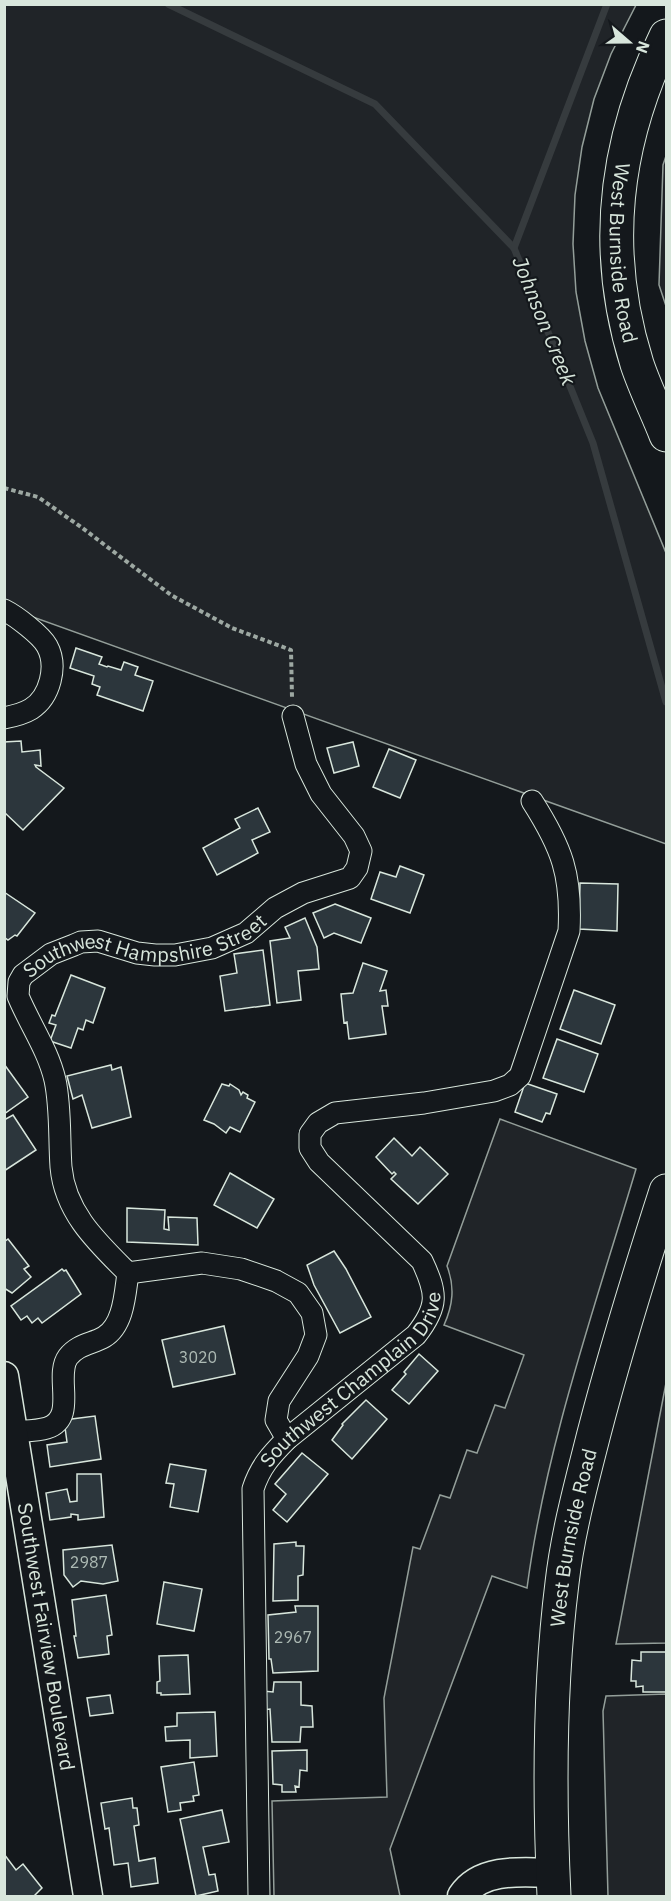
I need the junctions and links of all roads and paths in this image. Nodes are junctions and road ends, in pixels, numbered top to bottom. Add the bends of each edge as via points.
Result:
1 (666, 36) edge
2 (666, 435) edge
3 (4, 488) edge
4 (4, 610) edge
5 (292, 716) joint
6 (4, 717) edge
7 (532, 801) dead end
8 (666, 1191) edge
9 (128, 1273) junction
10 (4, 1376) edge
11 (14, 1432) junction
12 (287, 1439) junction
13 (554, 1885) edge
14 (88, 1896) edge
15 (259, 1896) edge
16 (462, 1896) edge

1 - 2 main road, West Burnside Road via 638,104 624,154 617,237 618,276 630,338
3 - 5 path via 38,498 171,595 232,628 291,650
4 - 6 street via 46,644 53,667 43,697 33,708
5 - 9 street, Southwest Hampshire Street via 306,764 321,794 361,851 350,878 275,908 246,933 212,948 155,955 98,941 81,942 51,954 27,971 19,982 18,996 46,1052 56,1083 61,1169 68,1198 88,1231
7 - 12 street, Southwest Champlain Drive via 554,835 569,880 569,931 520,1076 494,1091 335,1113 318,1123 310,1134 310,1148 319,1162 422,1261 432,1282 434,1303 430,1318 416,1335
8 - 13 main road, West Burnside Road via 599,1413 562,1581 550,1742
9 - 11 street via 122,1309 113,1329 67,1358 63,1369 65,1402 56,1423 48,1428
9 - 12 street via 202,1263 241,1269 298,1293 312,1313 316,1335 308,1356 279,1401 276,1420
10 - 11 street, Southwest Fairview Boulevard
11 - 14 street, Southwest Fairview Boulevard
12 - 15 street, Southwest Champlain Drive via 263,1465 254,1489
13 - 16 street via 520,1872 491,1876

